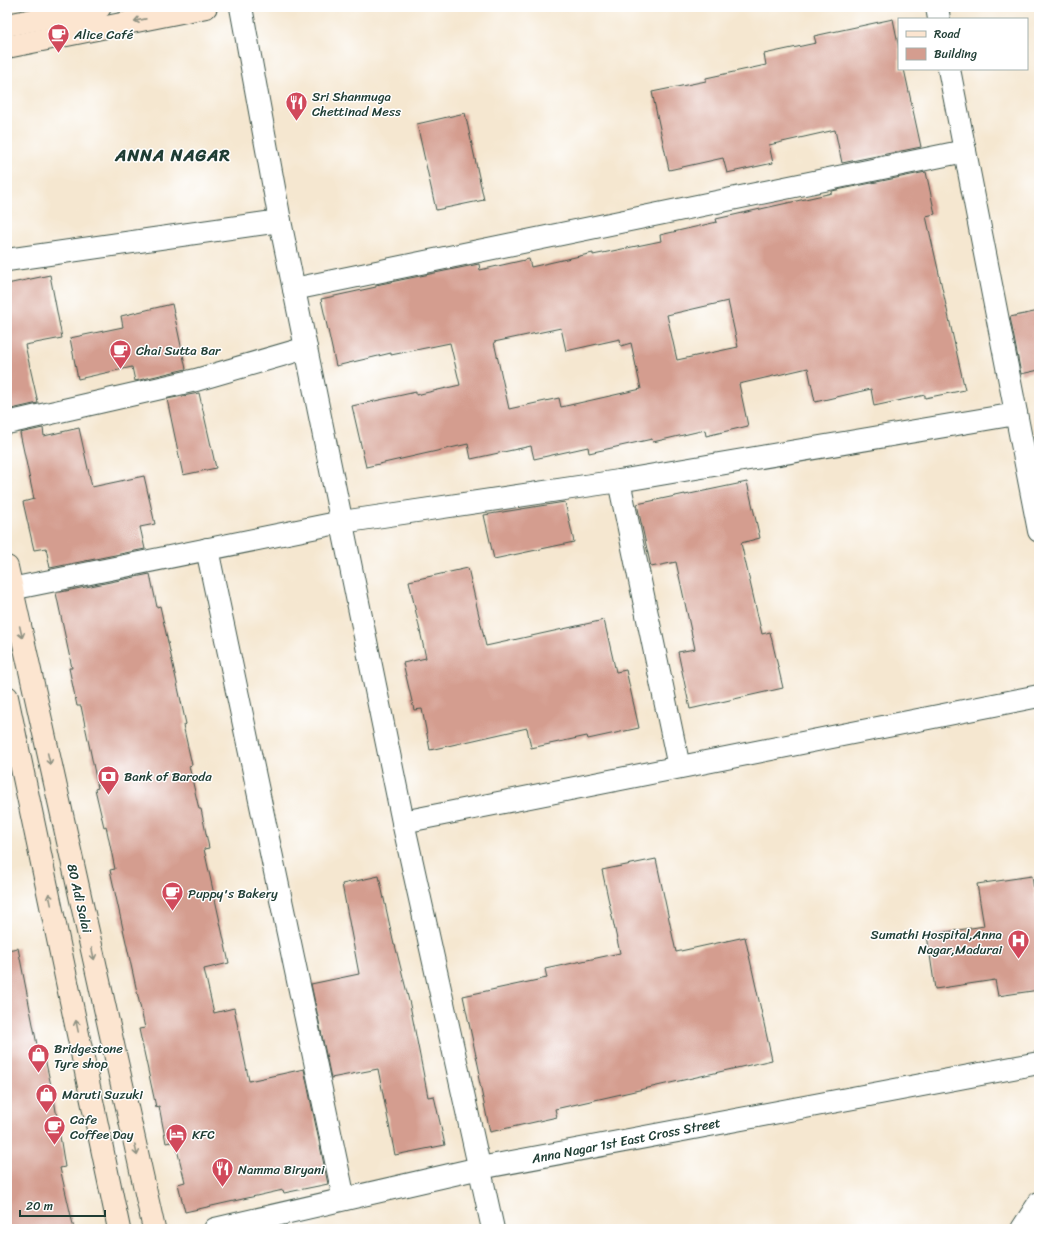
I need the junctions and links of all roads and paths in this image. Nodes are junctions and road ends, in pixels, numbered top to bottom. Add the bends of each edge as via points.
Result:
1 (206, 7) edge
2 (241, 7) edge
3 (937, 7) edge
4 (88, 8) edge
5 (939, 18) edge
6 (7, 25) edge
7 (7, 47) edge
8 (949, 70) edge
9 (965, 152) junction
10 (280, 221) junction
11 (7, 260) edge
12 (294, 289) junction
13 (306, 348) junction
14 (1016, 414) junction
15 (7, 423) edge
16 (619, 481) junction
17 (342, 522) junction
18 (1039, 531) edge
19 (207, 549) junction
20 (7, 567) edge
21 (11, 590) junction
22 (1039, 696) edge
23 (7, 697) edge
24 (679, 767) junction
25 (403, 822) junction
26 (1039, 1063) edge
27 (480, 1168) junction
28 (344, 1199) junction
29 (1039, 1203) edge
30 (119, 1229) edge
31 (154, 1229) edge
32 (215, 1229) edge
33 (493, 1229) edge
34 (1022, 1229) edge

1 -> 7 main road
2 - 10 street
3 - 5 street
4 - 6 main road
8 - 9 street
9 - 12 street
9 - 14 street
10 - 11 street
10 - 12 street
12 - 13 street
13 - 15 street via 196,380
13 - 17 street
14 - 16 street
14 - 18 street
16 - 17 street
16 - 24 street
17 - 19 street
17 - 25 street
19 - 21 street
19 - 28 street
20 - 21 main road, 80 Adi Salai
21 -> 31 main road, 80 Adi Salai
22 - 24 street
30 -> 23 main road
24 - 25 street
25 - 27 street
26 - 27 street, Anna Nagar 1st East Cross Street
27 - 28 street, Anna Nagar 1st East Cross Street
27 - 33 street
28 - 32 street, Anna Nagar 1st East Cross Street
29 - 34 street

